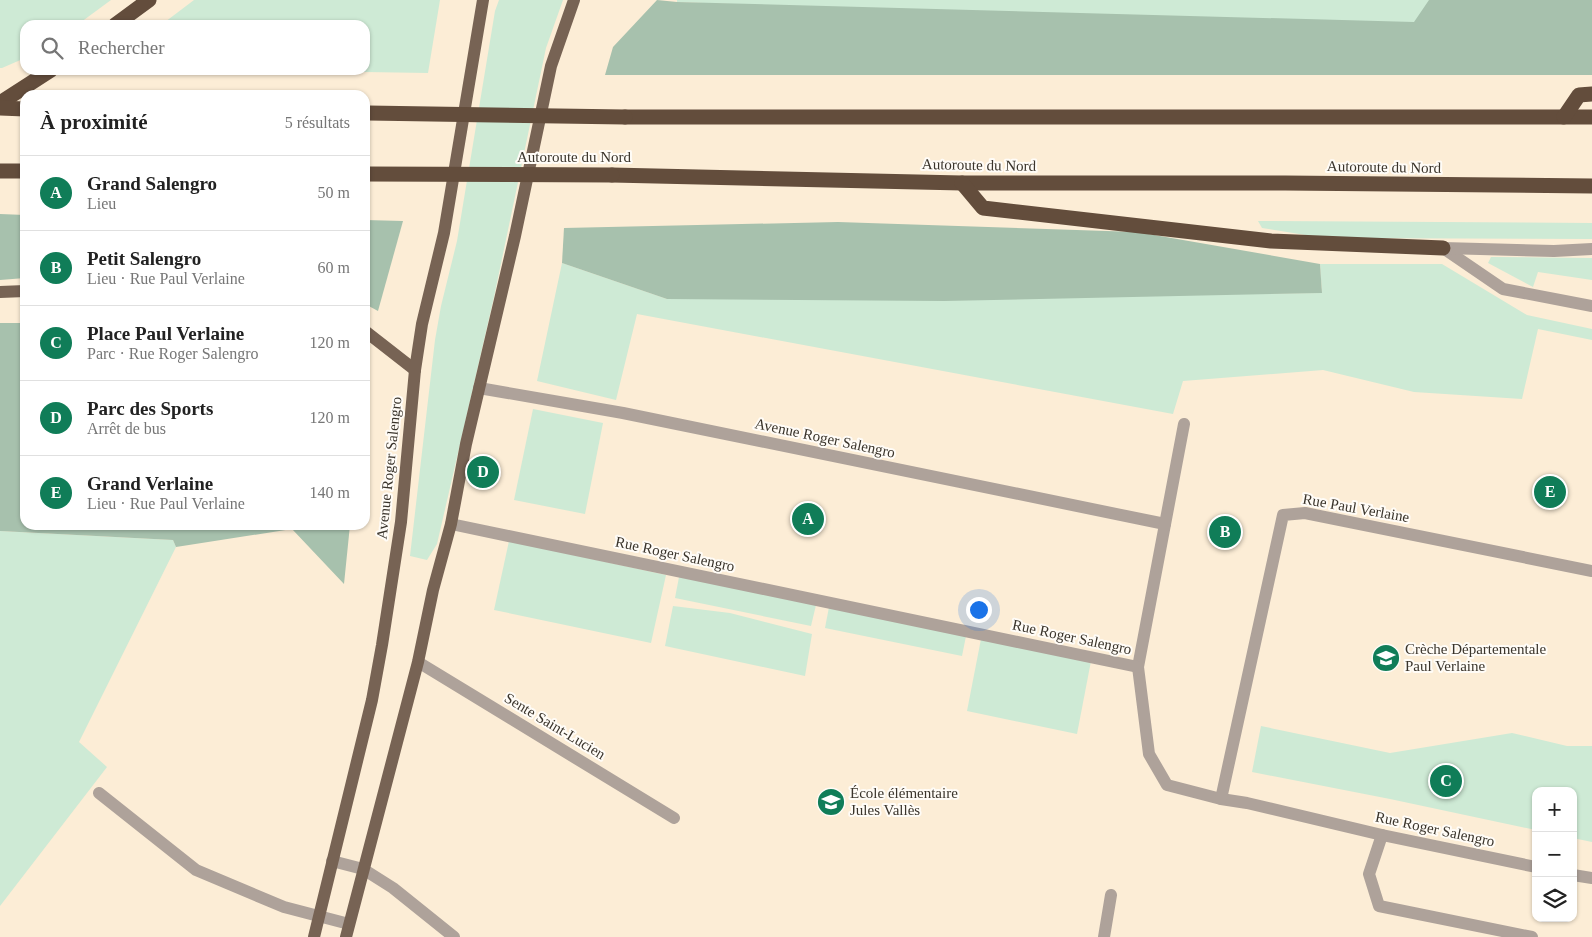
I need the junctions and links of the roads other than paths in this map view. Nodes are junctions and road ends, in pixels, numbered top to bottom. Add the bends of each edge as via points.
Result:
1 (149, 0) edge
2 (483, 0) edge
3 (574, 0) edge
4 (122, 20) edge
5 (42, 75) edge
6 (1592, 94) edge
7 (0, 103) edge
8 (0, 108) edge
9 (20, 109) edge
10 (370, 114) edge
11 (1564, 117) junction
12 (1592, 117) edge
13 (0, 171) edge
14 (20, 171) edge
15 (370, 174) edge
16 (962, 183) junction
17 (1592, 186) edge
18 (1443, 248) junction
19 (1592, 249) edge
20 (20, 291) edge
21 (0, 292) edge
22 (1592, 306) edge
23 (370, 335) edge
24 (415, 370) junction
25 (479, 388) junction
26 (1184, 424) dead end
27 (451, 524) junction
28 (1165, 524) junction
29 (1592, 571) edge
30 (418, 662) junction
31 (1138, 667) junction
32 (99, 793) dead end
33 (1221, 799) junction
34 (674, 818) dead end
35 (1382, 835) junction
36 (332, 861) junction
37 (1532, 866) edge
38 (363, 869) junction
39 (1577, 876) edge
40 (1592, 878) edge
41 (1111, 895) dead end
42 (319, 916) junction
43 (349, 924) junction
44 (314, 937) edge
45 (346, 937) edge
46 (454, 937) edge
47 (1104, 937) edge
48 (1532, 937) edge

1 - 4 highway
2 - 24 main road, Avenue Roger Salengro via 444,233 422,324
3 - 25 main road via 551,66
5 - 7 highway
6 - 11 highway via 1578,95
8 - 9 highway
10 - 11 highway, bridge
11 - 12 highway
13 - 14 highway
15 - 16 highway, Autoroute du Nord, bridge via 612,175
16 - 17 highway, Autoroute du Nord
16 - 18 highway via 983,208 1270,240
18 - 19 street
18 - 22 street via 1503,289
20 - 21 main road
23 - 24 main road
24 - 36 main road, Avenue Roger Salengro via 401,522 382,645 372,700
25 - 27 main road
25 - 28 street, Avenue Roger Salengro via 623,413
26 - 28 street
27 - 30 main road
27 - 31 street, Rue Roger Salengro
28 - 31 street
29 - 33 street, Rue Paul Verlaine via 1305,513 1283,514
30 - 34 street, Sente Saint-Lucien
30 - 38 main road
31 - 33 street, Rue Roger Salengro via 1149,754 1167,785
32 - 42 street via 196,870 284,907
33 - 35 street, Rue Roger Salengro
35 - 37 street, Rue Roger Salengro
35 - 48 street via 1368,874 1379,906
36 - 38 street
36 - 42 main road, Avenue Roger Salengro
38 - 43 main road
38 - 46 street via 393,888
39 - 40 street
41 - 47 street
42 - 43 street
42 - 44 main road, Avenue Roger Salengro
43 - 45 main road

